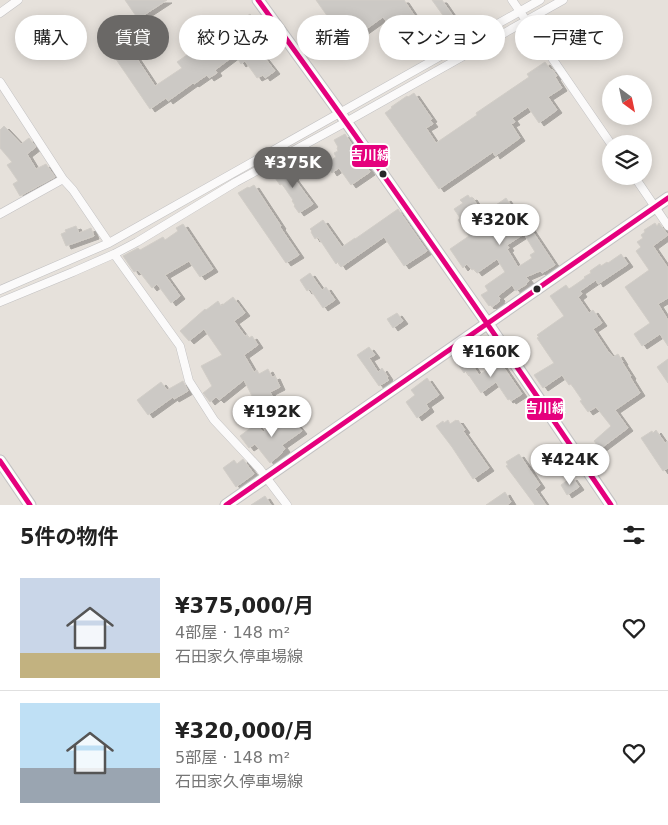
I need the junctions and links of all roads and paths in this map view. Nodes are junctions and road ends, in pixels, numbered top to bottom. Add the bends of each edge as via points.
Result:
1 (18, 0) edge
2 (258, 0) edge
3 (512, 0) edge
4 (540, 0) edge
5 (563, 0) edge
6 (520, 12) junction
7 (0, 13) edge
8 (522, 15) edge
9 (537, 15) edge
10 (515, 27) edge
11 (554, 60) edge
12 (0, 82) edge
13 (343, 118) junction
14 (606, 135) edge
15 (63, 179) junction
16 (640, 185) edge
17 (668, 198) edge
18 (655, 207) junction
19 (0, 214) edge
20 (668, 226) edge
21 (109, 243) junction
22 (114, 254) junction
23 (0, 290) edge
24 (0, 302) edge
25 (488, 324) junction
26 (0, 461) edge
27 (266, 478) junction
28 (30, 505) edge
29 (226, 505) edge
30 (287, 505) edge
31 (611, 505) edge

1 - 7 street
2 - 13 main road
3 - 6 street
4 - 6 street
5 - 9 street
6 - 8 street
6 - 13 street
10 - 13 street
11 - 14 street
12 - 15 street
13 - 21 street
13 - 22 street
13 - 25 main road
15 - 19 street
15 - 21 street
16 - 18 street
17 - 18 main road
18 - 20 street
18 - 25 main road
21 - 23 street
22 - 24 street
22 - 27 street via 180,346 189,381 214,420
25 - 27 main road
25 - 31 main road
26 - 28 main road
27 - 29 main road
27 - 30 street

